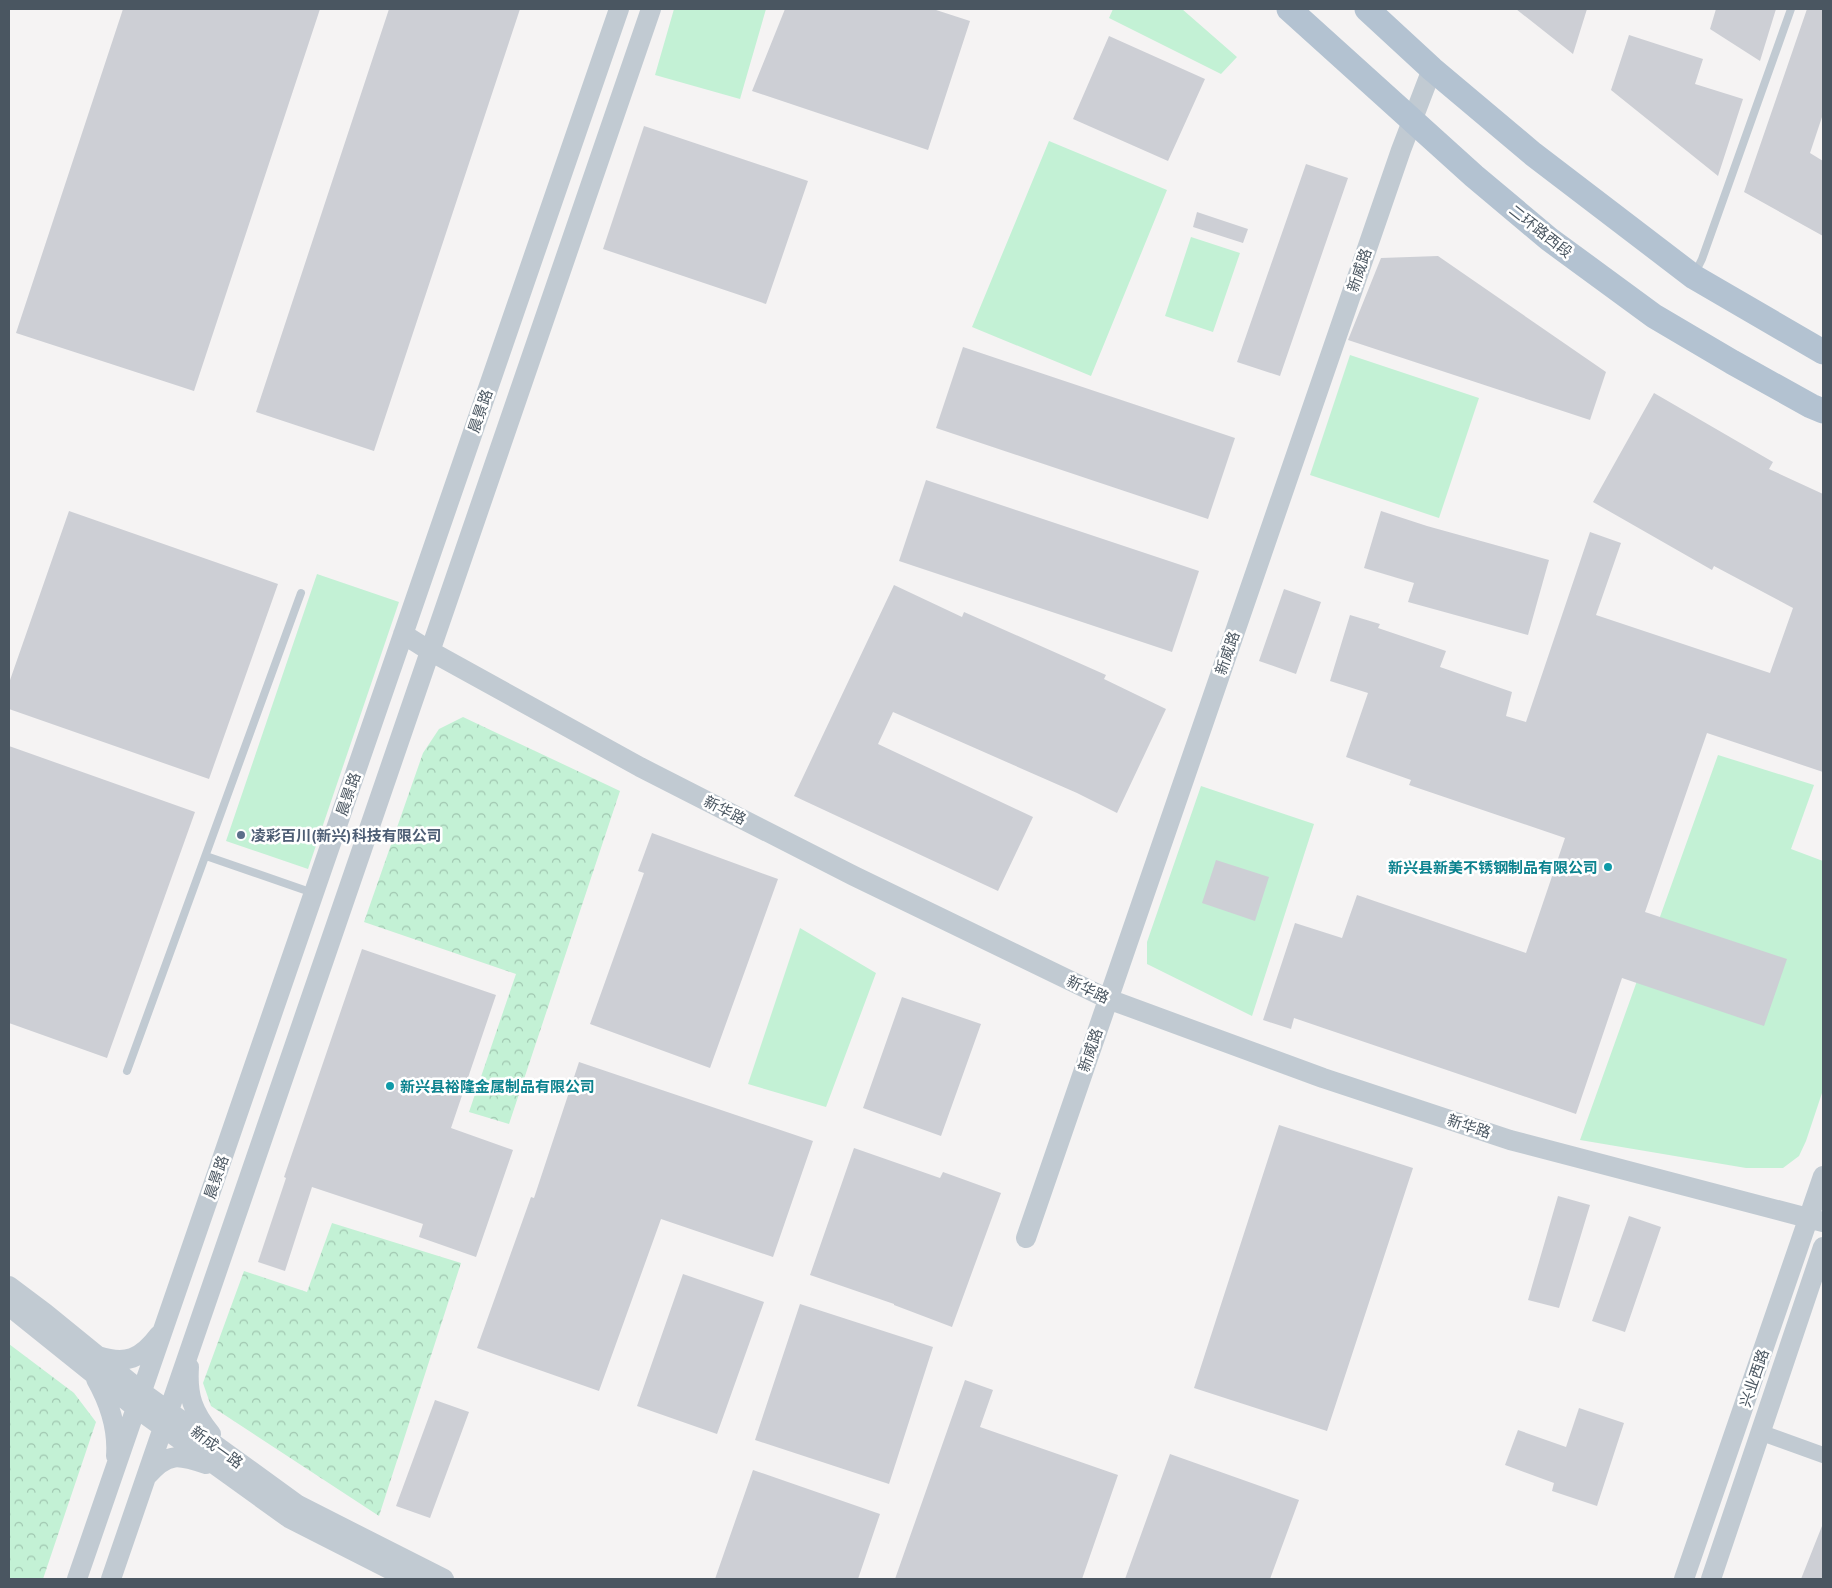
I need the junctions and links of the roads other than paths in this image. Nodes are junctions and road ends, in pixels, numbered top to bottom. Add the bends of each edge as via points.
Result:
1 (618, 9) edge
2 (651, 9) edge
3 (1289, 9) edge
4 (1367, 9) edge
5 (1791, 9) edge
6 (1432, 69) junction
7 (1412, 121) junction
8 (1694, 277) junction
9 (1823, 352) edge
10 (1823, 412) edge
11 (301, 593) dead end
12 (403, 634) junction
13 (430, 651) junction
14 (206, 856) junction
15 (314, 893) junction
16 (1108, 999) junction
17 (127, 1070) dead end
18 (1823, 1176) edge
19 (1816, 1220) edge
20 (1026, 1238) dead end
21 (1823, 1248) edge
22 (9, 1286) edge
23 (9, 1306) edge
24 (164, 1328) junction
25 (191, 1347) junction
26 (94, 1363) junction
27 (139, 1400) junction
28 (166, 1419) junction
29 (1762, 1433) junction
30 (1823, 1455) edge
31 (225, 1462) junction
32 (113, 1475) junction
33 (146, 1479) junction
34 (78, 1579) edge
35 (111, 1579) edge
36 (409, 1579) edge
37 (444, 1579) edge
38 (1684, 1579) edge
39 (1711, 1579) edge

1 - 12 street, 晨景路
2 - 13 street, 晨景路
3 - 7 main road, 二环路西段
4 - 6 main road
5 - 8 lane
6 - 7 street, 新威路
6 - 8 main road via 1533,154
7 - 10 main road, 二环路西段 via 1549,239 1654,316
7 - 16 street, 新威路
8 - 9 main road
11 - 14 lane
12 - 13 street, 新华路
12 - 15 street, 晨景路
13 - 16 street, 新华路 via 640,767 862,880
13 - 25 street, 晨景路
14 - 15 lane
14 - 17 lane
15 - 24 street, 晨景路
16 - 19 street, 新华路 via 1324,1078 1510,1140
16 - 20 street, 新威路
18 - 19 street, 兴业西路
19 - 38 street, 兴业西路
21 - 29 street, 兴业西路
22 - 26 street, 新成一路
23 - 26 street, 新成一路
24 - 26 street via 151,1346 136,1357
24 - 27 street, 晨景路
25 - 28 street, 晨景路
25 - 31 street via 189,1394 196,1414
26 - 27 street, 新成一路
26 - 32 street via 117,1440
27 - 28 street, 新成一路
27 - 32 street, 晨景路
28 - 31 street, 新成一路
28 - 33 street, 晨景路
29 - 30 street
29 - 39 street, 兴业西路
31 - 33 street via 168,1457
31 - 36 street, 新成一路 via 290,1518
31 - 37 street, 新成一路 via 298,1505
32 - 34 street, 晨景路
33 - 35 street, 晨景路

